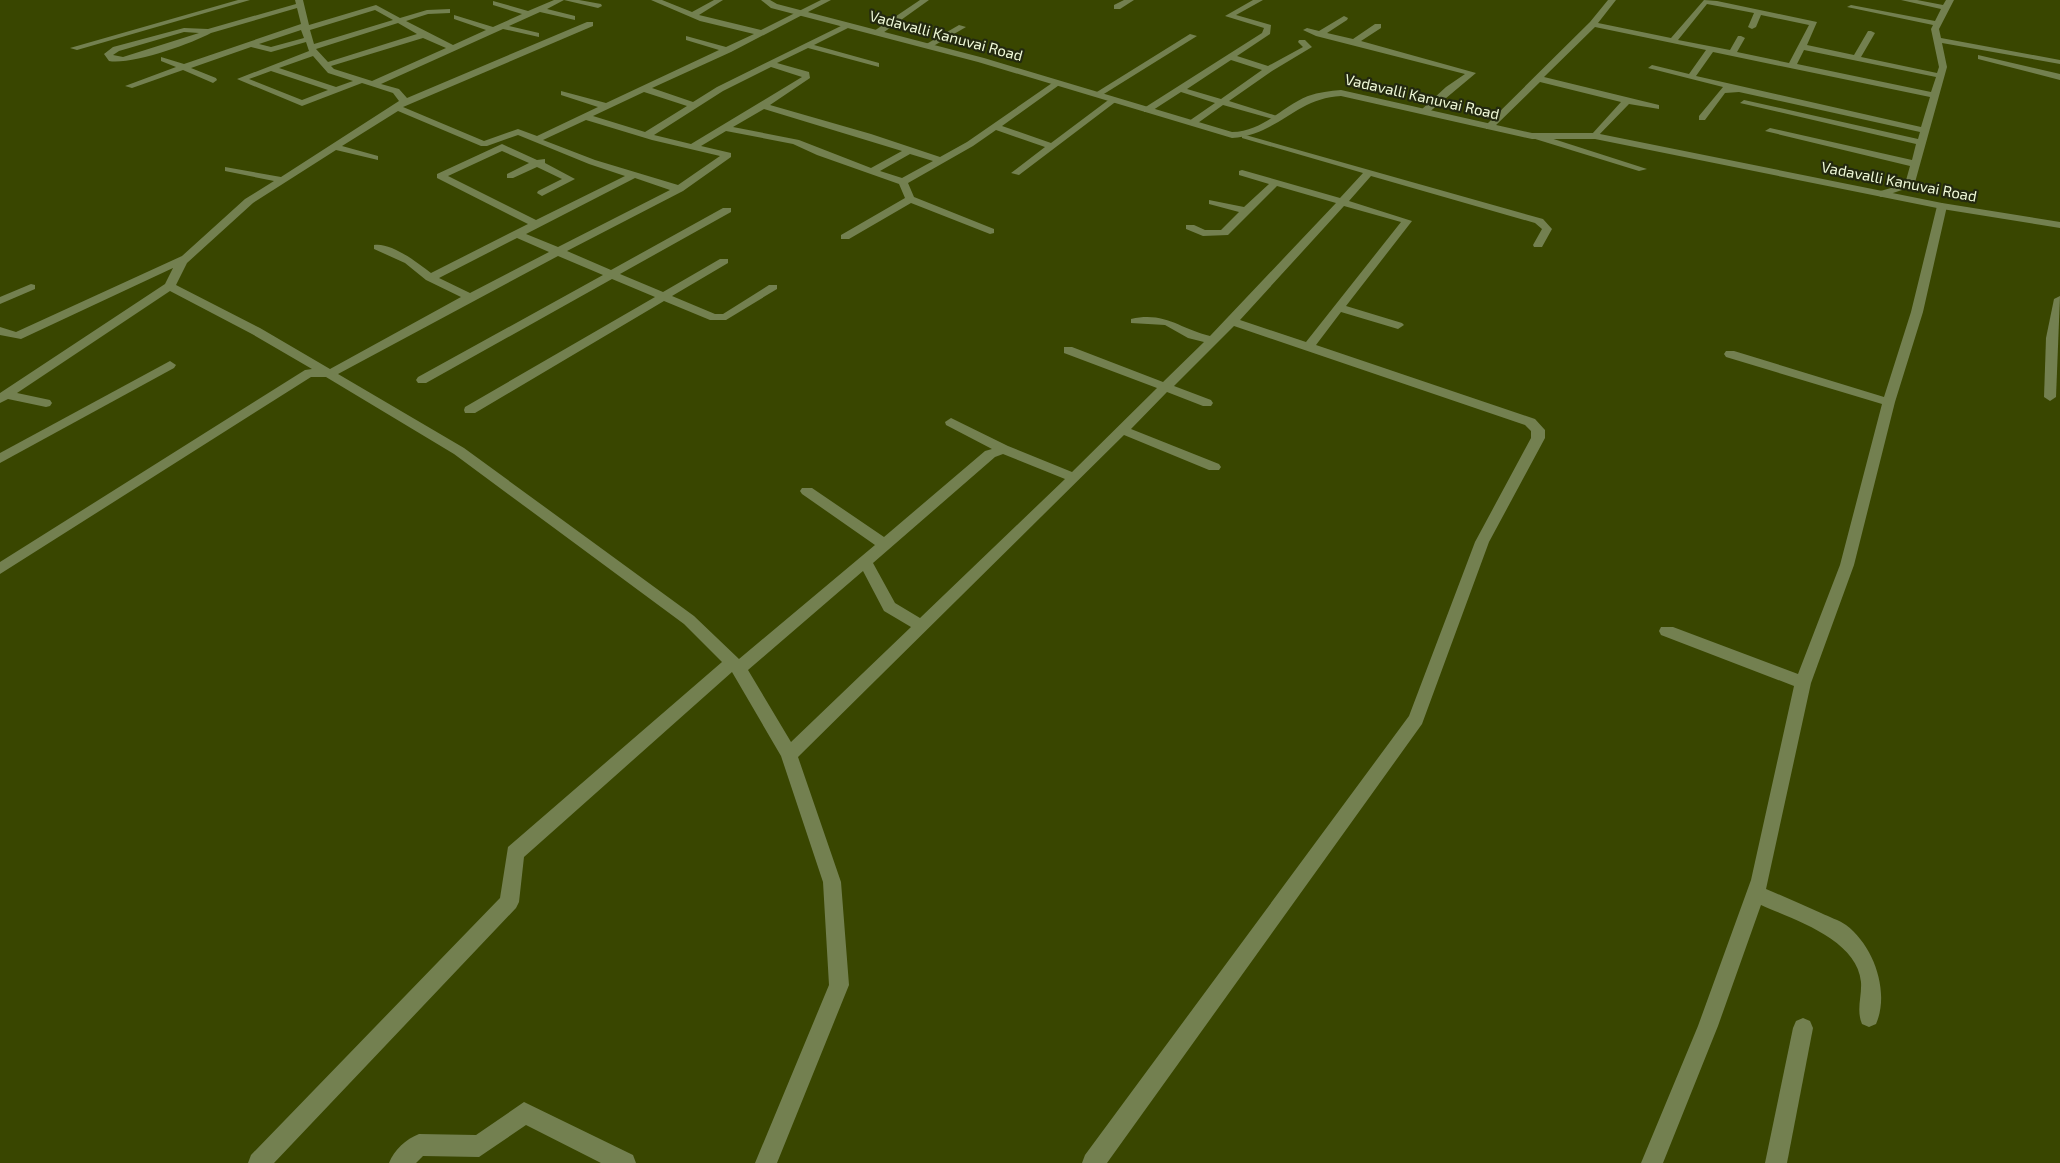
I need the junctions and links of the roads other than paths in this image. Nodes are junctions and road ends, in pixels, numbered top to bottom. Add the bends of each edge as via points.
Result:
1 (246, 0) edge
2 (560, 0) edge
3 (567, 0) edge
4 (655, 0) edge
5 (719, 0) edge
6 (765, 0) edge
7 (827, 0) edge
8 (925, 0) edge
9 (1130, 0) edge
10 (1259, 0) edge
11 (1612, 0) edge
12 (1905, 0) edge
13 (300, 2) edge
14 (496, 3) dead end
15 (1948, 4) edge
16 (598, 6) dead end
17 (1117, 7) dead end
18 (1851, 7) dead end
19 (539, 9) junction
20 (447, 11) dead end
21 (1759, 12) junction
22 (801, 13) junction
23 (529, 14) junction
24 (693, 15) junction
25 (457, 17) dead end
26 (572, 18) dead end
27 (1344, 18) dead end
28 (397, 20) junction
29 (590, 24) dead end
30 (1593, 24) junction
31 (1938, 24) junction
32 (847, 25) junction
33 (502, 26) junction
34 (1378, 26) dead end
35 (305, 27) junction
36 (963, 27) dead end
37 (1752, 27) dead end
38 (493, 30) junction
39 (1307, 30) dead end
40 (208, 31) junction
41 (762, 33) junction
42 (877, 33) junction
43 (1871, 33) dead end
44 (1319, 34) junction
45 (424, 35) junction
46 (536, 35) dead end
47 (1193, 36) dead end
48 (689, 38) dead end
49 (1741, 38) dead end
50 (1674, 41) junction
51 (1302, 42) dead end
52 (1353, 43) junction
53 (251, 44) junction
54 (807, 45) junction
55 (1938, 45) junction
56 (311, 46) junction
57 (927, 46) junction
58 (1803, 47) junction
59 (74, 48) dead end
60 (452, 48) junction
61 (1711, 49) junction
62 (728, 50) junction
63 (1732, 53) junction
64 (1230, 57) junction
65 (1856, 58) junction
66 (164, 59) dead end
67 (2060, 62) edge
68 (770, 64) junction
69 (876, 65) dead end
70 (1792, 65) junction
71 (183, 67) junction
72 (270, 68) junction
73 (329, 68) junction
74 (1652, 68) dead end
75 (1269, 69) junction
76 (1941, 76) junction
77 (1691, 77) junction
78 (2060, 77) edge
79 (1536, 78) junction
80 (213, 80) dead end
81 (363, 80) junction
82 (305, 82) junction
83 (375, 83) junction
84 (1058, 83) junction
85 (129, 86) dead end
86 (645, 89) junction
87 (1179, 89) junction
88 (1739, 89) junction
89 (335, 90) junction
90 (564, 93) dead end
91 (1096, 95) junction
92 (1936, 96) junction
93 (1114, 100) junction
94 (1627, 101) junction
95 (1223, 102) junction
96 (1744, 103) dead end
97 (400, 105) junction
98 (694, 105) junction
99 (763, 106) junction
100 (608, 107) junction
101 (1656, 107) dead end
102 (1147, 110) junction
103 (1424, 112) junction
104 (587, 117) junction
105 (1701, 118) dead end
106 (1277, 119) junction
107 (1192, 123) junction
108 (995, 127) junction
109 (1489, 127) junction
110 (725, 128) junction
111 (1770, 131) dead end
112 (1926, 131) junction
113 (646, 135) junction
114 (1245, 136) junction
115 (1535, 136) junction
116 (1595, 136) junction
117 (538, 139) junction
118 (1923, 143) junction
119 (1052, 146) junction
120 (335, 147) junction
121 (692, 147) junction
122 (910, 150) junction
123 (564, 151) junction
124 (375, 158) dead end
125 (941, 161) junction
126 (537, 163) junction
127 (1916, 164) junction
128 (228, 169) dead end
129 (1642, 169) dead end
130 (872, 171) junction
131 (1369, 172) junction
132 (1016, 173) dead end
133 (1242, 173) dead end
134 (633, 175) junction
135 (510, 176) dead end
136 (283, 180) junction
137 (903, 182) junction
138 (1275, 183) junction
139 (1909, 186) junction
140 (680, 189) junction
141 (542, 193) dead end
142 (1881, 194) junction
143 (910, 198) junction
144 (1906, 199) junction
145 (1213, 202) dead end
146 (1342, 202) junction
147 (1942, 206) junction
148 (726, 210) dead end
149 (1247, 211) junction
150 (536, 224) junction
151 (2060, 225) edge
152 (1190, 227) dead end
153 (990, 231) dead end
154 (517, 234) junction
155 (844, 237) dead end
156 (1538, 245) dead end
157 (378, 247) dead end
158 (558, 252) junction
159 (185, 258) junction
160 (724, 261) dead end
161 (612, 275) junction
162 (430, 278) junction
163 (140, 279) junction
164 (31, 287) dead end
165 (167, 287) junction
166 (773, 287) dead end
167 (470, 297) junction
168 (664, 297) junction
169 (2060, 299) edge
170 (0, 301) edge
171 (1339, 308) junction
172 (1135, 321) dead end
173 (1232, 321) junction
174 (1398, 325) dead end
175 (0, 331) edge
176 (1212, 340) junction
177 (1309, 346) junction
178 (1068, 350) dead end
179 (1730, 354) dead end
180 (170, 365) dead end
181 (330, 374) junction
182 (422, 380) dead end
183 (1165, 388) junction
184 (3, 397) edge
185 (2050, 397) dead end
186 (1889, 402) junction
187 (46, 403) dead end
188 (1207, 403) dead end
189 (470, 410) dead end
190 (951, 422) dead end
191 (1123, 430) junction
192 (1003, 449) junction
193 (0, 459) edge
194 (1214, 467) dead end
195 (1074, 478) junction
196 (807, 491) dead end
197 (885, 545) junction
198 (865, 562) junction
199 (0, 569) edge
200 (922, 626) junction
201 (1667, 631) dead end
202 (735, 666) junction
203 (1803, 683) junction
204 (789, 755) junction
205 (1755, 893) junction
206 (1869, 1017) dead end
207 (1803, 1028) dead end
208 (259, 1163) edge
209 (400, 1163) edge
210 (625, 1163) edge
211 (766, 1163) edge
212 (1093, 1163) edge
213 (1652, 1163) edge
214 (1776, 1163) edge

1 - 59 street
2 - 19 street
3 - 16 street
4 - 24 street
5 - 24 street
6 - 22 street, Vadavalli Kanuvai Road
7 - 22 street
8 - 42 street
9 - 17 street
10 - 64 street via 1229,16 1268,27 1266,34
11 - 30 street
12 - 15 street
13 - 35 street
13 - 40 street
14 - 23 street
15 - 31 street
18 - 31 street
19 - 23 street
19 - 26 street
20 - 28 street
21 - 37 street
21 - 50 street via 1704,2
21 - 58 street via 1814,24
22 - 32 street, Vadavalli Kanuvai Road
22 - 41 street
23 - 33 street
24 - 41 street
25 - 38 street
27 - 44 street
28 - 35 street via 376,7
28 - 45 street
28 - 56 street
29 - 97 street
30 - 50 street
30 - 79 street
31 - 55 street
32 - 42 street, Vadavalli Kanuvai Road
32 - 54 street
33 - 38 street
33 - 46 street
34 - 52 street
35 - 53 street
35 - 56 street
36 - 57 street
38 - 60 street
39 - 44 street
40 - 40 street via 123,60 112,59 108,54 184,30
41 - 62 street
42 - 57 street, Vadavalli Kanuvai Road
43 - 65 street
44 - 52 street
45 - 60 street
45 - 73 street
47 - 91 street
48 - 62 street
49 - 63 street
50 - 61 street
51 - 75 street via 1308,47
52 - 103 street via 1472,73
53 - 56 street via 271,50
53 - 71 street
54 - 68 street
54 - 69 street
55 - 67 street
55 - 76 street
55 - 78 street
56 - 72 street
56 - 73 street
57 - 84 street, Vadavalli Kanuvai Road
58 - 65 street
58 - 70 street
60 - 83 street
61 - 63 street
61 - 77 street
62 - 86 street
63 - 70 street
64 - 75 street
64 - 87 street
65 - 76 street
66 - 71 street
68 - 98 street
68 - 99 street via 806,74 806,78
70 - 92 street
71 - 80 street
71 - 85 street
72 - 82 street
72 - 89 street via 241,79 302,103
73 - 81 street
73 - 82 street
74 - 77 street
75 - 95 street
76 - 92 street
77 - 88 street
79 - 94 street
79 - 109 street
81 - 83 street
81 - 89 street
82 - 89 street
83 - 97 street via 396,91 402,97
84 - 91 street, Vadavalli Kanuvai Road
84 - 108 street
86 - 98 street
86 - 100 street
87 - 95 street
87 - 102 street
88 - 105 street via 1722,92
88 - 112 street
90 - 100 street
91 - 93 street, Vadavalli Kanuvai Road
92 - 112 street
93 - 102 street, Vadavalli Kanuvai Road
93 - 119 street
94 - 101 street
94 - 116 street
95 - 106 street
95 - 107 street
96 - 118 street
97 - 117 street via 484,144 518,132
97 - 120 street
98 - 113 street
99 - 110 street
99 - 122 street
100 - 104 street
102 - 107 street, Vadavalli Kanuvai Road
103 - 106 street, Vadavalli Kanuvai Road via 1331,92 1305,100
103 - 109 street, Vadavalli Kanuvai Road
104 - 113 street
104 - 117 street
106 - 114 street, Vadavalli Kanuvai Road via 1256,134
107 - 114 street, Vadavalli Kanuvai Road
108 - 119 street
108 - 125 street
109 - 115 street, Vadavalli Kanuvai Road
110 - 121 street
110 - 130 street via 796,142
111 - 127 street
112 - 118 street
113 - 121 street
114 - 131 street
115 - 116 street, Vadavalli Kanuvai Road
115 - 129 street
116 - 142 street, Vadavalli Kanuvai Road
117 - 123 street via 535,140
118 - 127 street
119 - 132 street
120 - 124 street
120 - 136 street
121 - 140 street via 728,155
122 - 125 street
122 - 130 street
123 - 126 street
123 - 134 street
125 - 137 street
126 - 135 street
126 - 141 street via 570,179
126 - 150 street via 502,147 440,176
127 - 139 street
128 - 136 street
130 - 137 street
131 - 146 street
131 - 156 street via 1539,221 1547,229
133 - 138 street
134 - 140 street
134 - 150 street
136 - 159 street via 249,201
137 - 143 street
138 - 146 street
138 - 149 street
139 - 142 street
139 - 144 street
140 - 158 street
142 - 144 street, Vadavalli Kanuvai Road
143 - 153 street
143 - 155 street
144 - 147 street, Vadavalli Kanuvai Road
145 - 149 street
146 - 171 street via 1407,221
146 - 173 street
147 - 151 street, Vadavalli Kanuvai Road
147 - 186 street via 1917,312
148 - 161 street
149 - 152 street via 1224,233 1203,233
150 - 154 street
154 - 158 street
154 - 162 street
157 - 162 street via 409,261
158 - 161 street
158 - 167 street
159 - 163 street
159 - 165 street
160 - 168 street
161 - 168 street
161 - 182 street
162 - 167 street
163 - 165 street
163 - 175 street via 17,336
164 - 170 street
165 - 181 street via 256,331
165 - 184 street
166 - 168 street via 721,319
167 - 181 street
168 - 189 street
169 - 185 street via 2052,338
171 - 174 street
171 - 177 street
172 - 176 street via 1167,321 1192,335
173 - 176 street
173 - 177 street
176 - 183 street
177 - 212 street via 1530,423 1538,430 1538,438 1482,542 1416,719
178 - 183 street
179 - 186 street
180 - 193 street
181 - 199 street via 309,373
181 - 202 street via 459,451 689,620
183 - 188 street
183 - 191 street
184 - 187 street
186 - 203 street via 1847,565
190 - 192 street
191 - 194 street
191 - 195 street
192 - 195 street
192 - 197 street via 990,454
195 - 200 street
196 - 197 street
197 - 198 street
198 - 200 street via 889,607
198 - 202 street
200 - 204 street
201 - 203 street
202 - 204 street
202 - 208 street via 515,853 509,902
203 - 205 street
204 - 211 street via 832,882 839,985
205 - 206 street via 1845,937 1863,961 1871,981
205 - 213 street via 1708,1026
207 - 214 street
209 - 210 street via 419,1145 479,1146 524,1113

